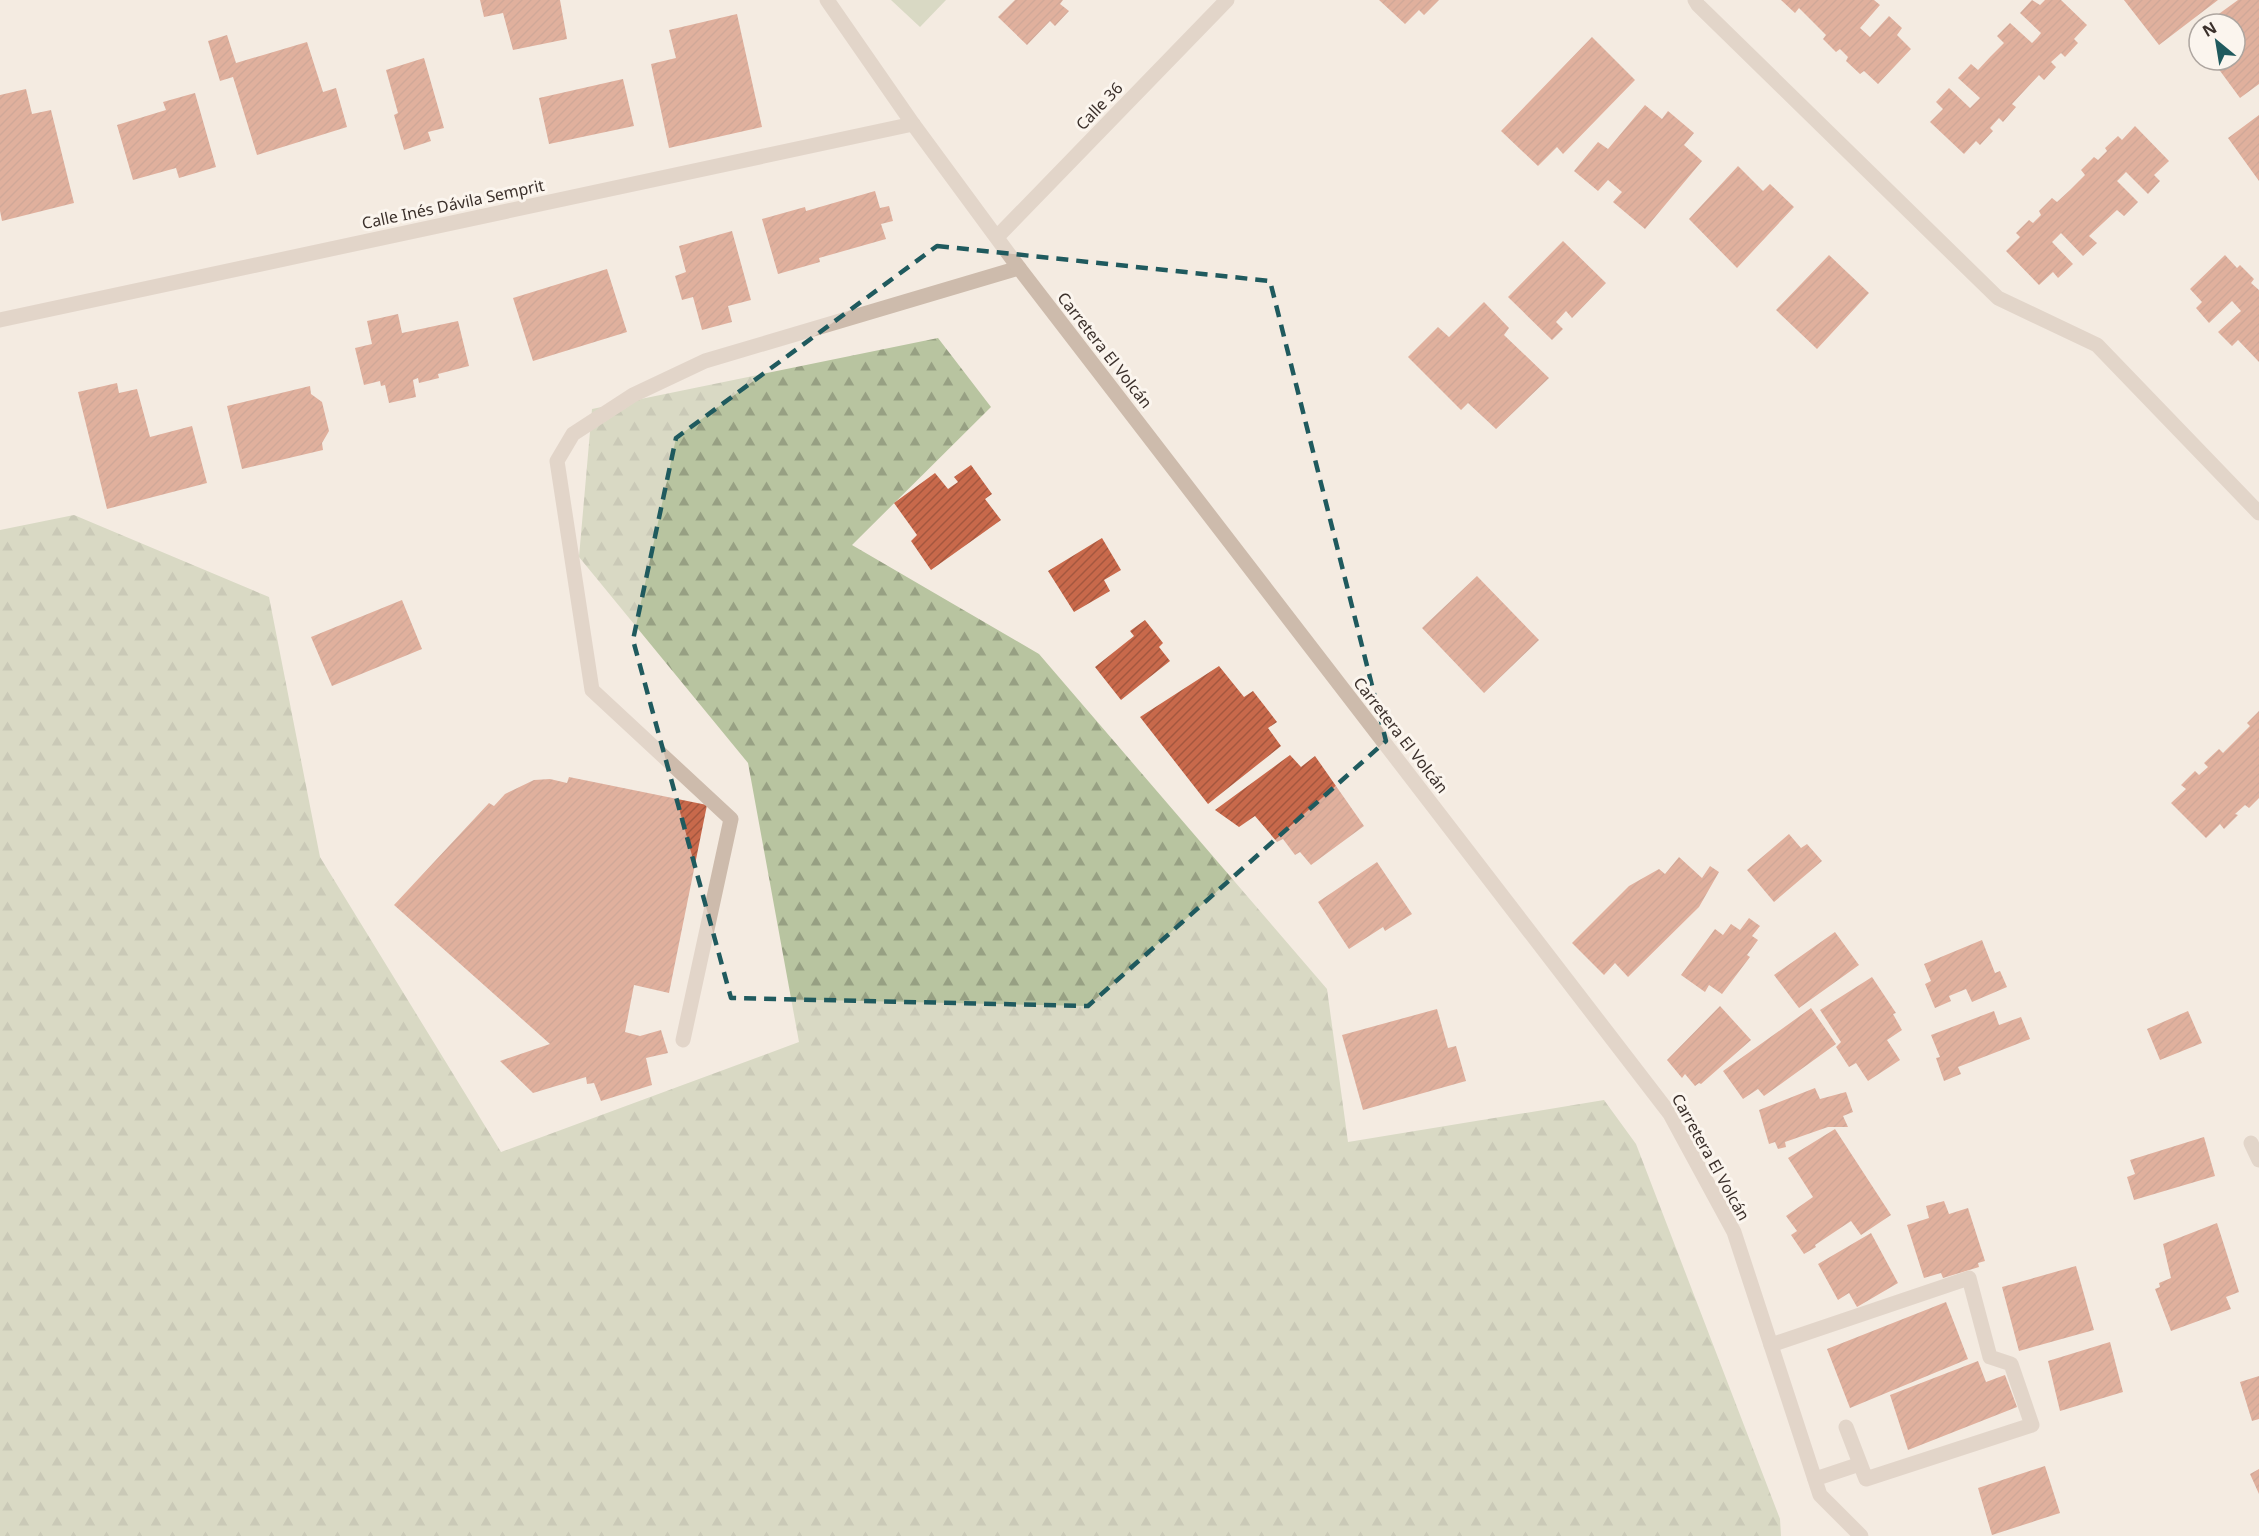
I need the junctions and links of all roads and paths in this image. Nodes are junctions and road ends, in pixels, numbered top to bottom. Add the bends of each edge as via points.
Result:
1 (827, 0) edge
2 (1227, 0) edge
3 (1695, 0) edge
4 (913, 124) junction
5 (997, 237) junction
6 (1018, 268) junction
7 (0, 320) edge
8 (2259, 513) edge
9 (683, 1040) dead end
10 (2252, 1143) dead end
11 (2259, 1160) edge
12 (1771, 1346) junction
13 (1846, 1427) dead end
14 (1860, 1464) junction
15 (1815, 1479) junction
16 (1861, 1536) edge

1 - 4 street, Carretera El Volcán
2 - 5 street, Calle 36
3 - 8 street via 1998,298 2097,345
4 - 5 street, Carretera El Volcán
4 - 7 street, Calle Inés Dávila Semprit
5 - 6 street, Carretera El Volcán
6 - 9 street via 705,361 633,395 573,434 557,461 592,690 731,819
6 - 12 street, Carretera El Volcán via 1670,1114 1734,1232
10 - 11 street
12 - 14 street via 1969,1278 1990,1357 2011,1364 2032,1425 1866,1479
12 - 15 street, Carretera El Volcán
13 - 14 street
14 - 15 street
15 - 16 street, Carretera El Volcán via 1820,1495

